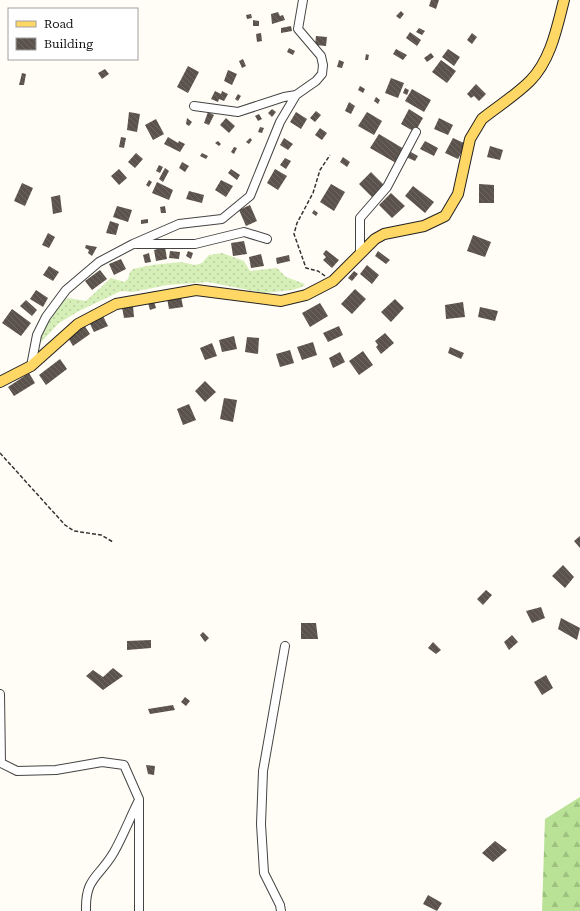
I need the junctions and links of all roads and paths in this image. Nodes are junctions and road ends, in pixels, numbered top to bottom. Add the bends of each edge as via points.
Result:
1 (303, 0) edge
2 (564, 0) edge
3 (296, 96) junction
4 (194, 106) dead end
5 (416, 132) dead end
6 (330, 155) dead end
7 (267, 239) dead end
8 (133, 244) junction
9 (360, 254) junction
10 (333, 281) junction
11 (30, 366) junction
12 (0, 382) edge
13 (0, 453) edge
14 (113, 542) dead end
15 (285, 646) dead end
16 (0, 694) edge
17 (139, 799) junction
18 (86, 911) edge
19 (139, 911) edge
20 (281, 911) edge

1 - 3 street via 298,28 321,56 323,65 322,74 316,81
2 - 9 main road via 554,38 540,67 530,81 482,119 476,127 470,139 458,194 445,216 424,226 384,234
3 - 4 street via 284,97 238,112
3 - 8 street via 280,122 250,196 222,219 179,224
5 - 9 street via 387,187 360,218
6 - 10 path via 320,170 314,193 297,223 294,234 306,268 318,271
7 - 8 street via 244,232 195,244
8 - 11 street via 99,262 66,290 37,335
9 - 10 main road
10 - 11 main road via 306,295 281,301 196,290 116,304 78,324
11 - 12 main road
13 - 14 path via 65,524 74,531 101,534
15 - 20 street via 262,771 261,824 264,873
16 - 17 street via 1,763 17,772 56,770 102,762 124,765
17 - 18 street via 108,862 92,880 86,896
17 - 19 street

